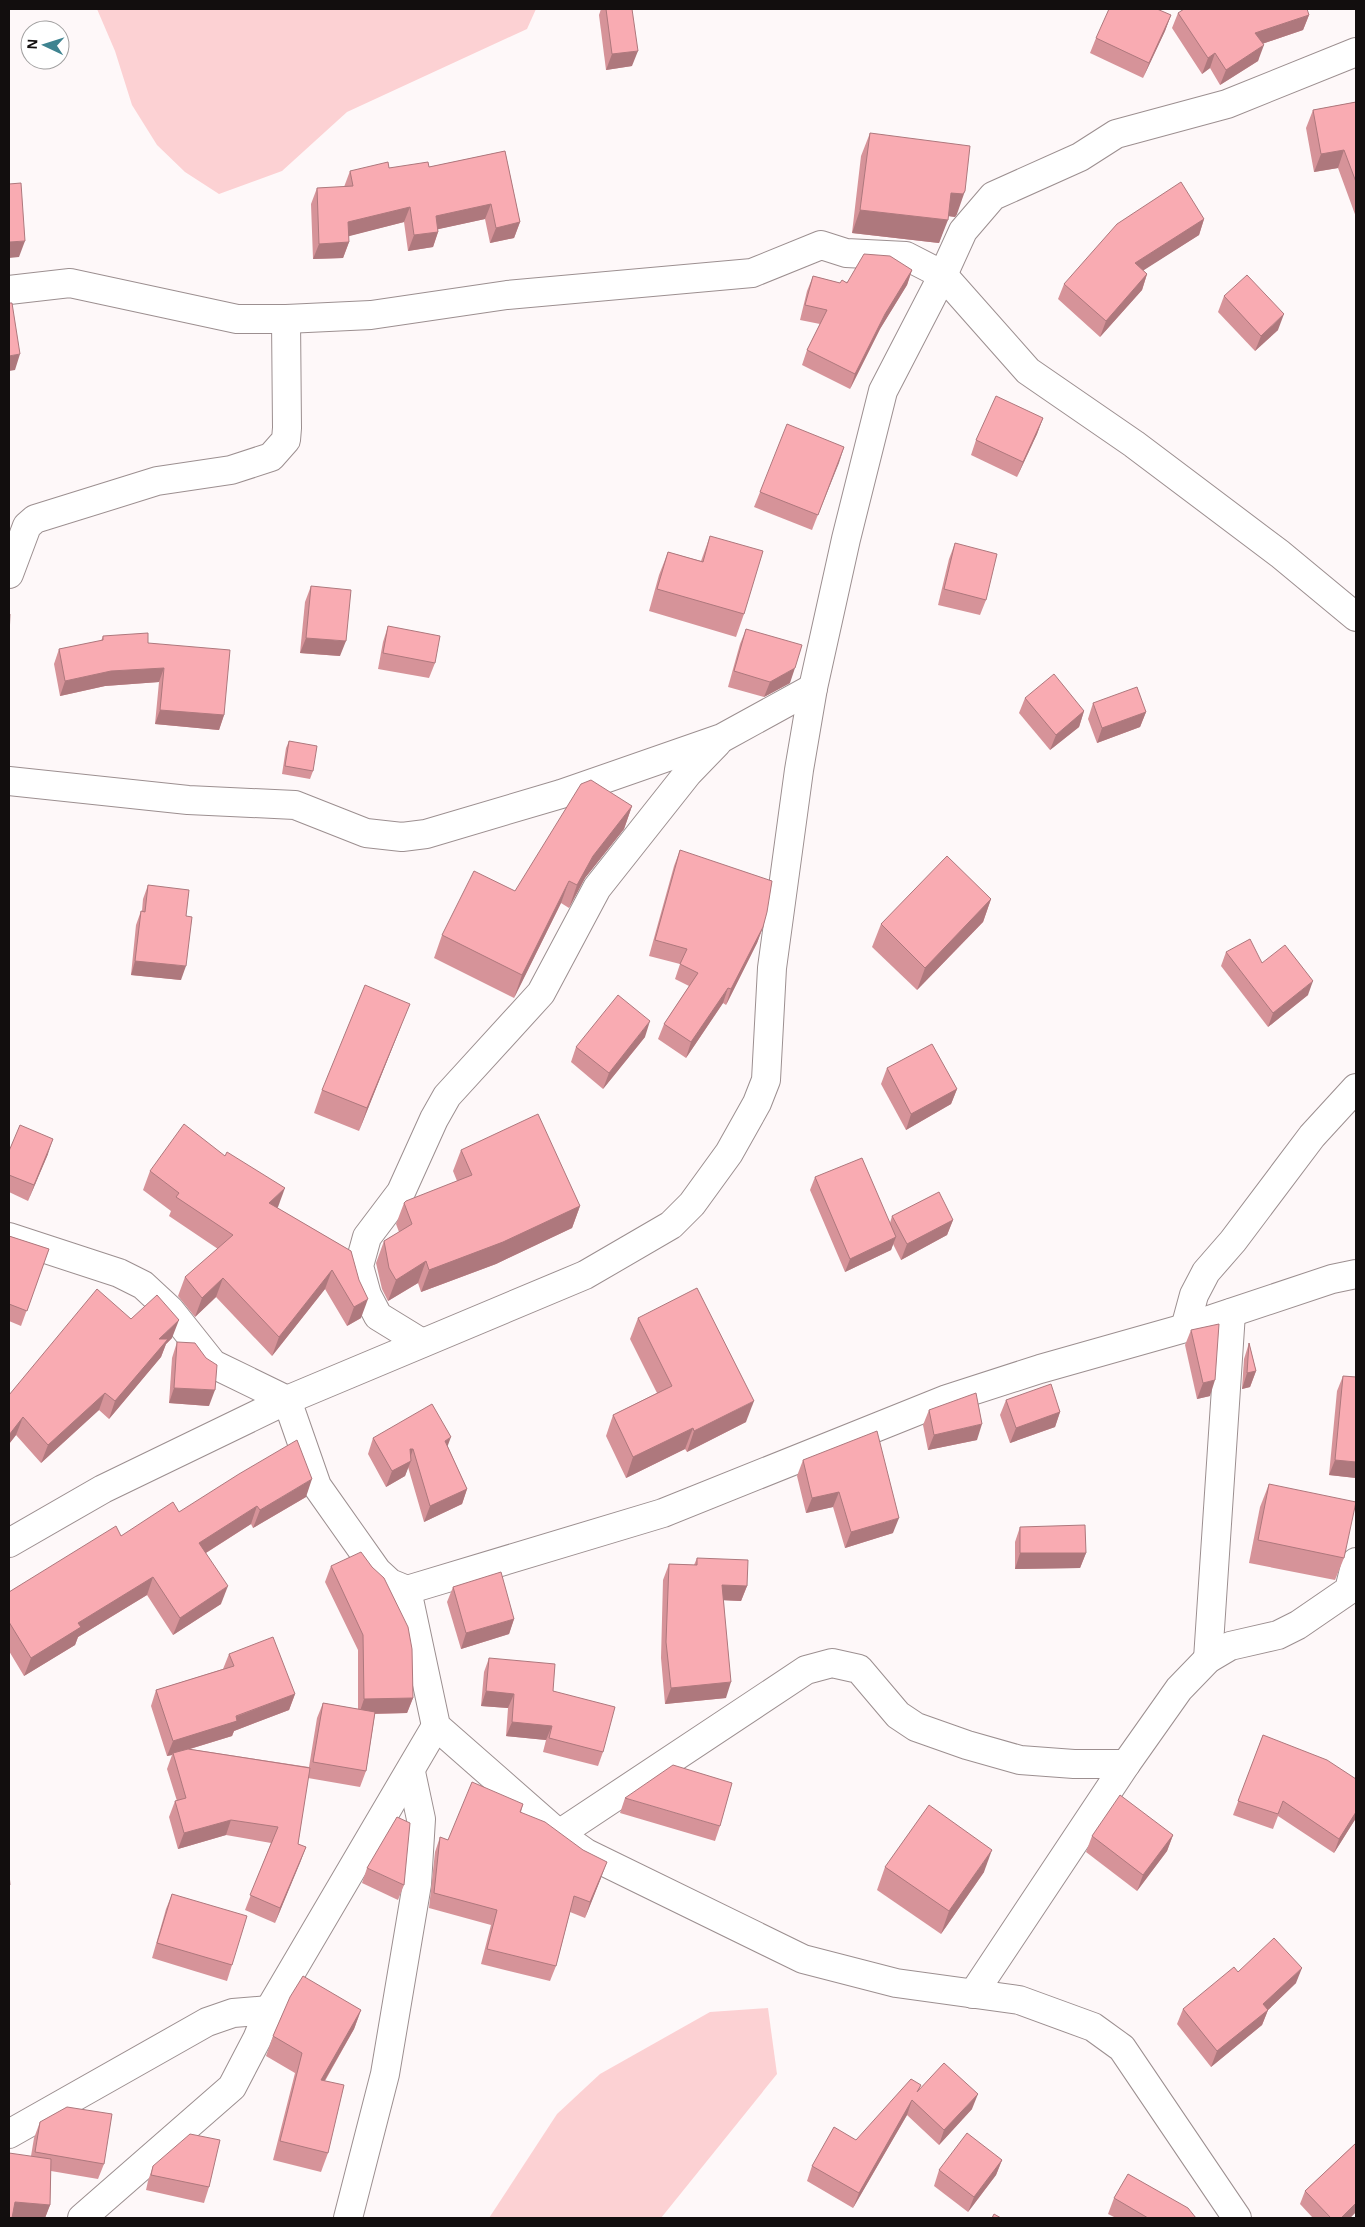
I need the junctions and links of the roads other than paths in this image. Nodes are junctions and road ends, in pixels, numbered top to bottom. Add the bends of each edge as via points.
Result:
1 (1356, 52) edge
2 (943, 275) junction
3 (9, 290) edge
4 (286, 319) junction
5 (9, 574) edge
6 (1356, 617) edge
7 (813, 688) junction
8 (722, 738) junction
9 (9, 781) edge
10 (1356, 1088) edge
11 (9, 1237) edge
12 (1356, 1274) edge
13 (1231, 1313) junction
14 (1186, 1328) junction
15 (422, 1343) junction
16 (287, 1400) junction
17 (9, 1543) edge
18 (1356, 1562) edge
19 (407, 1590) junction
20 (1352, 1592) edge
21 (1208, 1659) junction
22 (436, 1726) junction
23 (1126, 1764) junction
24 (411, 1772) junction
25 (559, 1834) junction
26 (973, 1994) junction
27 (269, 2010) junction
28 (9, 2134) edge
29 (82, 2218) edge
30 (348, 2218) edge
31 (1237, 2218) edge

1 - 2 street via 1227,104 1116,134 1080,157 993,196 963,231
2 - 4 street via 906,256 846,253 821,245 752,273 507,295 371,315
2 - 6 street via 1028,371 1150,456 1280,554
2 - 7 street via 884,391 846,539
3 - 4 street via 70,284 237,319
4 - 5 street via 287,428 286,440 279,450 271,457 231,470 157,481 36,519 28,526
7 - 8 street
7 - 15 street via 798,770 772,968 766,1080 729,1153 692,1204 671,1225 585,1275
8 - 9 street via 561,794 426,834 402,838 366,833 295,805 188,800
8 - 15 street via 688,773 597,888 541,992 447,1096 401,1192 367,1237 359,1266 378,1316
10 - 14 street via 1312,1136 1206,1272 1194,1294
11 - 16 street via 119,1273 143,1285 170,1310 213,1364
12 - 13 street
13 - 14 street
13 - 21 street
14 - 19 street via 947,1399 663,1513
15 - 16 street
16 - 17 street via 103,1490
16 - 19 street via 317,1486 376,1571 390,1583
18 - 20 street
19 - 22 street
20 - 21 street via 1278,1636 1230,1646
21 - 23 street via 1180,1689
22 - 24 street
22 - 25 street
23 - 25 street via 1020,1760 967,1745 916,1727 898,1715 859,1670 832,1663 806,1670
23 - 26 street
24 - 27 street
24 - 30 street via 421,1819 417,1884 385,2074
25 - 26 street via 586,1852 803,1959 896,1983
26 - 31 street via 1019,2000 1093,2027 1122,2048
27 - 28 street via 233,2013 207,2022
27 - 29 street via 232,2087

